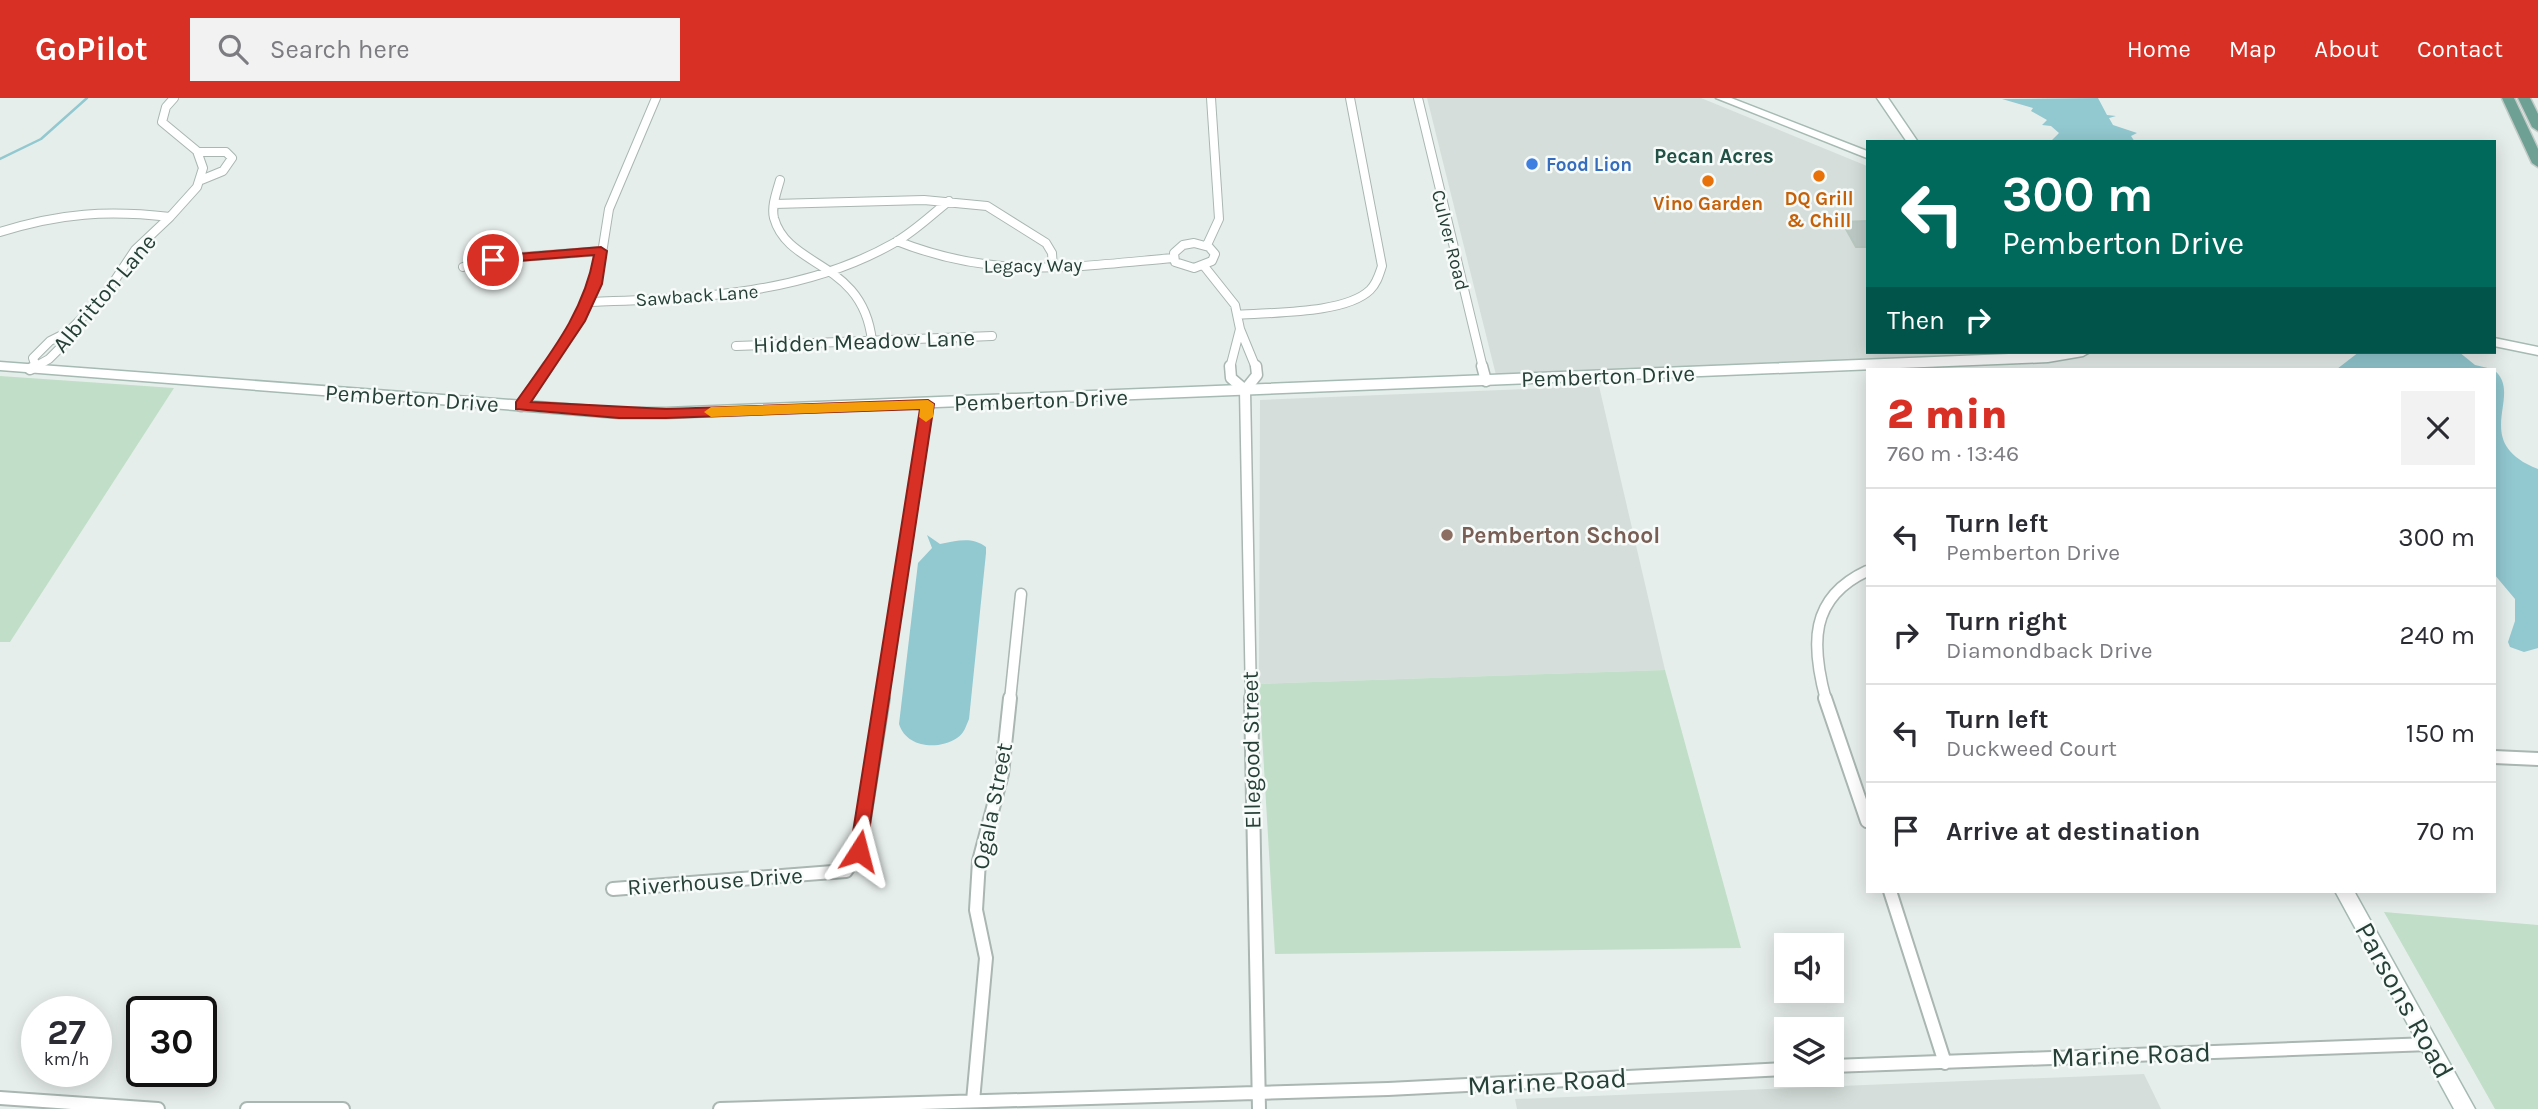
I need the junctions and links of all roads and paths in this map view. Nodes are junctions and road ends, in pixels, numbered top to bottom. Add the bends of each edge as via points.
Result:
1 (174, 98) edge
2 (656, 98) edge
3 (1211, 98) edge
4 (1350, 98) edge
5 (1418, 98) edge
6 (1721, 98) edge
7 (1882, 98) edge
8 (2508, 98) edge
9 (2524, 98) edge
10 (2538, 127) edge
11 (1905, 130) junction
12 (1912, 140) edge
13 (1923, 140) edge
14 (198, 152) junction
15 (1866, 155) edge
16 (2538, 163) edge
17 (201, 180) junction
18 (780, 180) dead end
19 (949, 201) junction
20 (774, 204) junction
21 (170, 217) junction
22 (0, 232) edge
23 (897, 241) junction
24 (1207, 245) junction
25 (601, 251) junction
26 (1173, 257) junction
27 (463, 267) dead end
28 (1204, 267) junction
29 (1053, 268) junction
30 (833, 272) junction
31 (589, 302) junction
32 (1238, 316) junction
33 (1240, 329) junction
34 (992, 336) dead end
35 (872, 341) junction
36 (2496, 342) edge
37 (736, 346) dead end
38 (2538, 351) edge
39 (2074, 354) edge
40 (2049, 360) edge
41 (0, 366) edge
42 (33, 366) junction
43 (1486, 381) junction
44 (1245, 390) junction
45 (928, 404) junction
46 (521, 406) junction
47 (1866, 571) edge
48 (1021, 594) dead end
49 (2496, 757) edge
50 (2538, 759) edge
51 (1866, 818) edge
52 (613, 889) dead end
53 (1891, 893) edge
54 (2345, 893) edge
55 (2430, 1044) junction
56 (1945, 1063) junction
57 (1844, 1066) edge
58 (1774, 1070) edge
59 (1259, 1094) junction
60 (0, 1098) edge
61 (973, 1101) junction
62 (158, 1109) edge
63 (247, 1109) edge
64 (343, 1109) edge
65 (720, 1109) edge
66 (1259, 1109) edge
67 (2465, 1109) edge

1 - 14 street via 162,122 172,135
2 - 25 street via 609,209
3 - 24 street via 1219,219
4 - 32 street via 1382,266 1378,281 1346,303
5 - 43 street, Culver Road
6 - 15 street
7 - 11 street
8 - 16 main road
9 - 10 main road
11 - 12 street
11 - 13 street
14 - 17 street
14 - 17 street, Albritton Lane via 226,152 232,158 223,171
17 - 21 street, Albritton Lane
18 - 20 street
19 - 20 street
19 - 23 street, Sawback Lane
19 - 29 street via 987,206 1009,219 1046,243
20 - 30 street via 778,230
21 - 22 street via 90,210
21 - 42 street, Albritton Lane via 135,250 105,295 68,332 68,340 49,359
23 - 29 street, Legacy Way via 969,265
23 - 30 street, Sawback Lane
24 - 26 street via 1183,245
24 - 28 street via 1215,257
25 - 27 street
25 - 31 street
26 - 28 street via 1185,267
26 - 29 street, Legacy Way
28 - 32 street via 1224,288
30 - 31 street, Sawback Lane via 751,293
30 - 35 street via 866,305 873,325
31 - 46 street
32 - 33 street
33 - 44 street via 1256,365 1256,375
33 - 44 street via 1229,369 1231,378
34 - 35 street, Hidden Meadow Lane
35 - 37 street, Hidden Meadow Lane
36 - 38 street
39 - 40 street, Pemberton Drive
40 - 43 street, Pemberton Drive
41 - 42 street, Pemberton Drive
42 - 46 street, Pemberton Drive
43 - 44 street, Pemberton Drive
44 - 45 street, Pemberton Drive
44 - 59 street, Ellegood Street
45 - 46 street, Pemberton Drive via 666,413
45 - 52 street, Riverhouse Drive via 854,861 846,871
47 - 51 street via 1854,576 1821,611 1815,640 1823,690
48 - 61 street, Ogala Street via 1002,774 979,861 976,910 986,958
49 - 50 street
53 - 56 street
54 - 55 street, Parsons Road
55 - 56 street, Marine Road
55 - 67 street, Parsons Road
56 - 57 street, Marine Road
58 - 59 street, Marine Road
59 - 61 street, Marine Road
59 - 66 street, Ellegood Street
60 - 62 street
61 - 65 street, Marine Road
63 - 64 street

